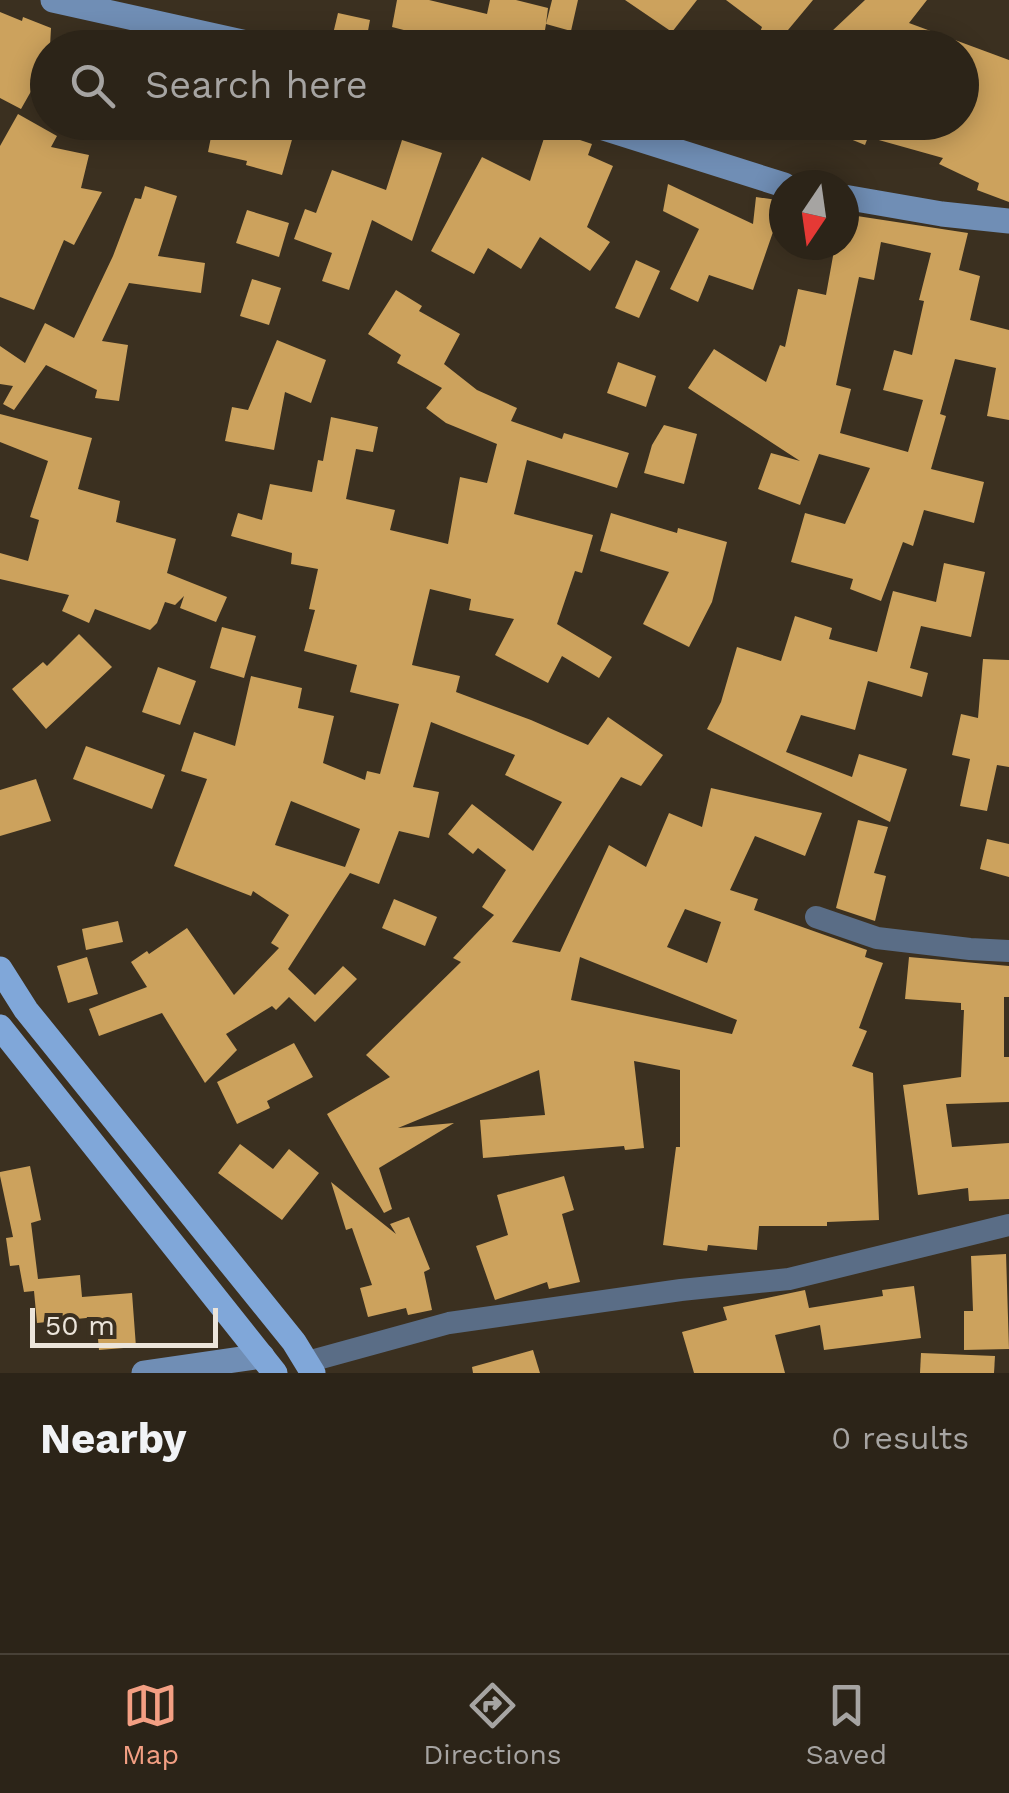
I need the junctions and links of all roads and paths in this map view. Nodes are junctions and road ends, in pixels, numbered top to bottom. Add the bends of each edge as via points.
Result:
1 (52, 0) edge
2 (101, 5) edge
3 (198, 30) edge
4 (643, 140) edge
5 (769, 180) edge
6 (859, 201) edge
7 (1009, 222) edge
8 (816, 917) dead end
9 (1009, 950) edge
10 (0, 969) edge
11 (0, 1028) edge
12 (1009, 1226) edge
13 (269, 1365) edge
14 (310, 1368) edge
15 (144, 1373) edge

1 - 2 street
2 - 3 street
4 - 5 street
6 - 7 street
8 - 9 street via 877,938
10 - 14 main road
11 - 13 main road
12 - 14 street via 789,1279 449,1323
13 - 15 street

